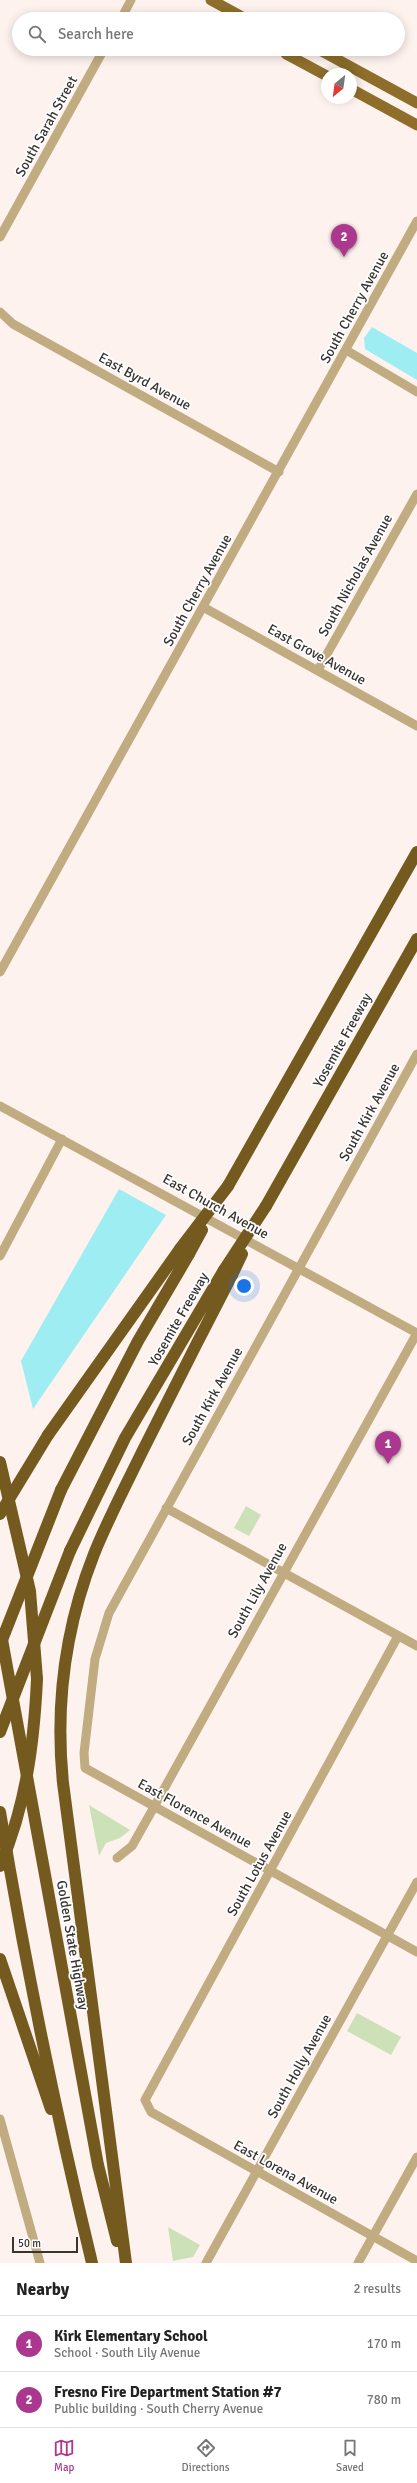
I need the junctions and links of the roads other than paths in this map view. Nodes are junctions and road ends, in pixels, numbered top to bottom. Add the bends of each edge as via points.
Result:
1 (131, 0) edge
2 (211, 0) edge
3 (125, 12) edge
4 (233, 12) edge
5 (100, 56) edge
6 (290, 56) edge
7 (331, 56) edge
8 (321, 73) edge
9 (357, 92) edge
10 (417, 103) edge
11 (417, 125) edge
12 (417, 222) edge
13 (0, 237) edge
14 (0, 312) edge
15 (346, 350) junction
16 (417, 392) edge
17 (279, 472) junction
18 (417, 494) edge
19 (203, 607) junction
20 (318, 670) junction
21 (417, 726) edge
22 (417, 852) edge
23 (417, 939) edge
24 (0, 972) edge
25 (417, 1054) edge
26 (0, 1106) edge
27 (62, 1139) junction
28 (184, 1251) junction
29 (0, 1256) edge
30 (299, 1268) junction
31 (228, 1273) junction
32 (417, 1333) edge
33 (0, 1462) edge
34 (166, 1508) junction
35 (0, 1514) edge
36 (283, 1572) junction
37 (0, 1631) edge
38 (398, 1636) junction
39 (0, 1646) edge
40 (417, 1646) edge
41 (0, 1732) edge
42 (85, 1768) joint
43 (154, 1806) junction
44 (0, 1812) edge
45 (117, 1858) dead end
46 (0, 1866) edge
47 (270, 1871) junction
48 (417, 1882) edge
49 (387, 1936) junction
50 (417, 1952) edge
51 (0, 1959) edge
52 (146, 2104) joint
53 (0, 2119) edge
54 (417, 2157) edge
55 (257, 2171) junction
56 (73, 2183) junction
57 (373, 2236) junction
58 (417, 2261) edge
59 (40, 2263) edge
60 (92, 2263) edge
61 (122, 2263) edge
62 (126, 2263) edge
63 (206, 2263) edge
64 (358, 2263) edge

1 - 3 street
2 - 4 main road
5 - 13 street, South Sarah Street
6 - 8 main road
7 - 10 main road
9 - 11 main road
12 - 15 street, South Cherry Avenue
14 - 17 street, East Byrd Avenue via 13,324
15 - 16 street
15 - 17 street, South Cherry Avenue
17 - 19 street, South Cherry Avenue
18 - 20 street, South Nicholas Avenue
19 - 20 street, East Grove Avenue
19 - 24 street, South Cherry Avenue
20 - 21 street, East Grove Avenue
22 - 28 highway, Yosemite Freeway, bridge via 228,1186
23 - 31 highway, Yosemite Freeway, bridge
25 - 30 street, South Kirk Avenue
26 - 27 street, East Church Avenue
27 - 29 street
27 - 30 street, East Church Avenue
28 - 35 highway, bridge via 48,1435
28 - 39 highway, Yosemite Freeway, bridge via 61,1490
30 - 32 street, East Church Avenue
30 - 34 street, South Kirk Avenue
31 - 41 highway, Yosemite Freeway, bridge via 125,1438 70,1551
31 - 62 highway via 94,1553 74,1615 60,1700 59,1731 63,1782
32 - 36 street, South Lily Avenue
33 - 46 highway, bridge via 30,1591 37,1679 34,1734 28,1770 16,1823
34 - 36 street
34 - 42 street, South Kirk Avenue via 122,1586 102,1633 90,1691
36 - 38 street
36 - 43 street, South Lily Avenue
37 - 61 highway, Golden State Highway via 97,2157
38 - 40 street
38 - 47 street, South Lotus Avenue
42 - 43 street, East Florence Avenue
43 - 45 street, South Lily Avenue via 132,1846
43 - 47 street, East Florence Avenue
44 - 56 highway via 12,1888
47 - 49 street, East Florence Avenue
47 - 52 street, South Lotus Avenue via 153,2083 146,2097
48 - 49 street, South Holly Avenue
49 - 50 street, East Florence Avenue
49 - 55 street, South Holly Avenue
51 - 56 highway via 36,2060
52 - 55 street, East Lorena Avenue via 151,2112
53 - 59 street
54 - 57 street
55 - 57 street, East Lorena Avenue
55 - 63 street, South Holly Avenue
56 - 60 highway
57 - 58 street, East Lorena Avenue
57 - 64 street

